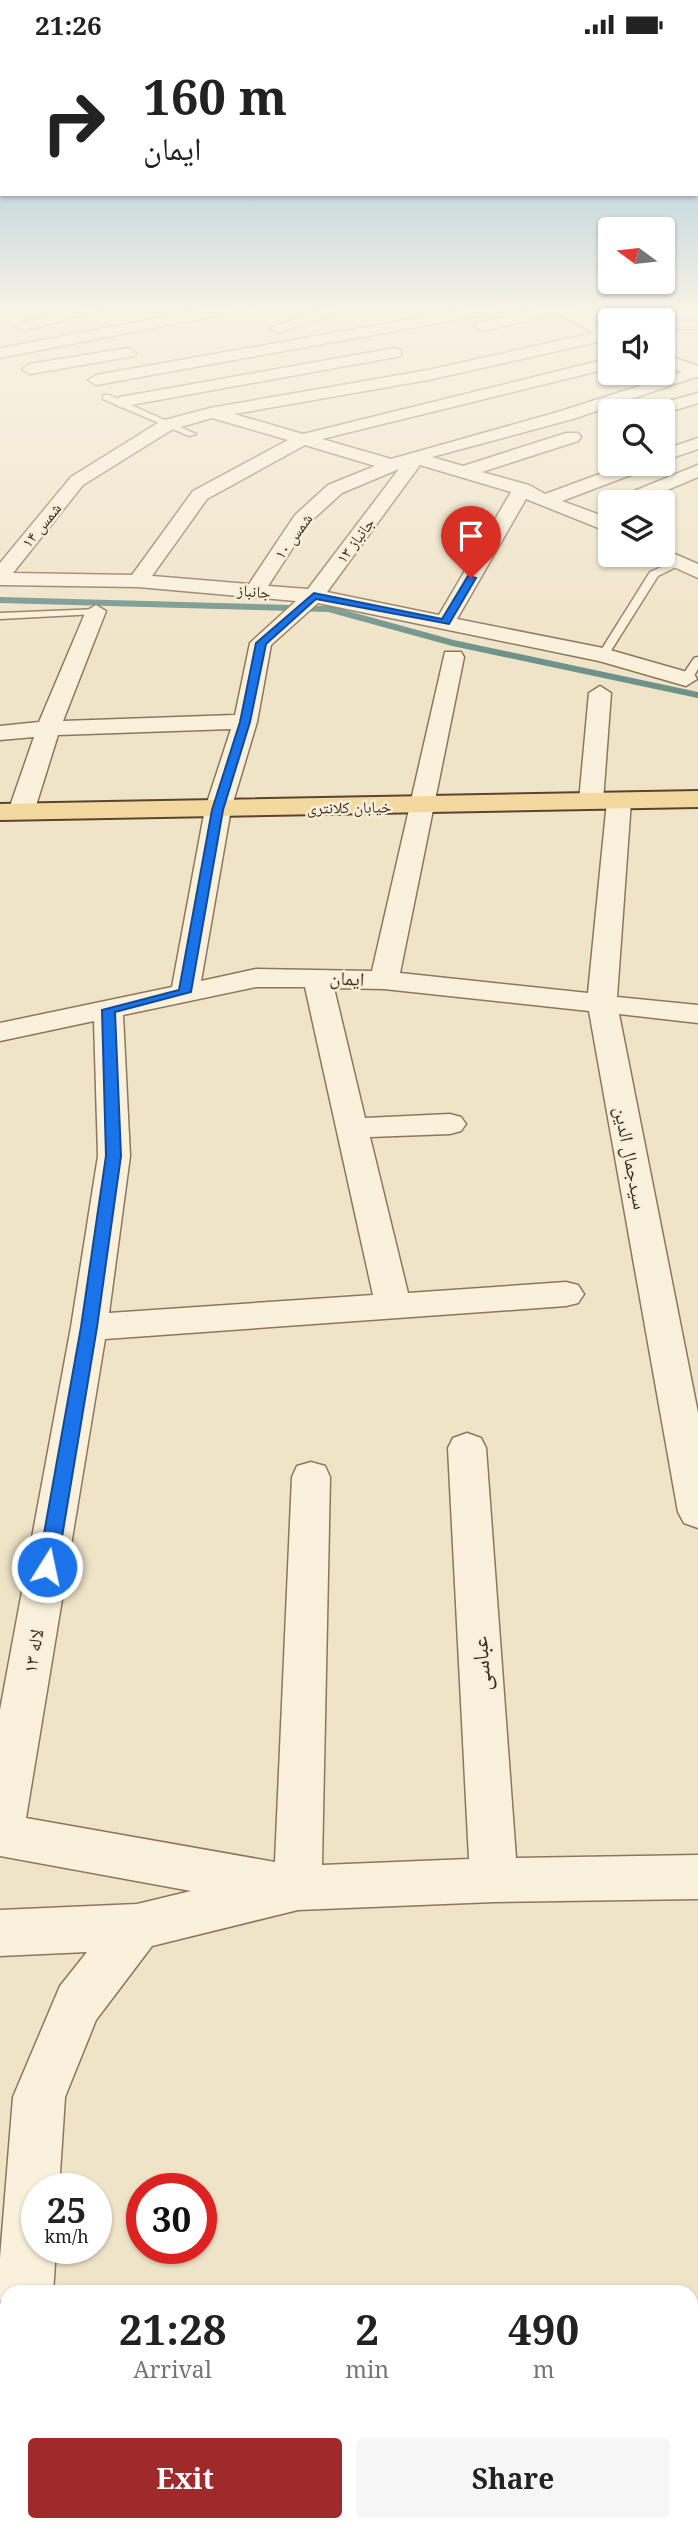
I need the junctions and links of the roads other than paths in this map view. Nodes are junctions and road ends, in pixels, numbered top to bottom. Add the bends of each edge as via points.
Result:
1 (163, 423) edge
2 (175, 423) edge
3 (248, 423) edge
4 (368, 423) edge
5 (539, 423) edge
6 (167, 425) junction
7 (585, 433) dead end
8 (192, 434) dead end
9 (306, 438) junction
10 (698, 443) edge
11 (675, 452) edge
12 (414, 458) junction
13 (391, 465) junction
14 (698, 470) edge
15 (459, 473) junction
16 (612, 476) edge
17 (522, 489) junction
18 (652, 490) edge
19 (544, 502) junction
20 (598, 514) edge
21 (591, 517) junction
22 (598, 520) edge
23 (675, 561) edge
24 (662, 567) edge
25 (698, 572) edge
26 (0, 577) edge
27 (138, 582) junction
28 (255, 591) junction
29 (314, 596) junction
30 (96, 611) joint
31 (0, 617) edge
32 (445, 622) junction
33 (603, 655) junction
34 (453, 657) dead end
35 (698, 660) edge
36 (687, 679) joint
37 (600, 694) dead end
38 (245, 722) junction
39 (48, 728) junction
40 (0, 733) edge
41 (698, 799) edge
42 (605, 801) junction
43 (423, 805) junction
44 (218, 810) junction
45 (10, 812) edge
46 (317, 977) junction
47 (384, 980) junction
48 (185, 992) junction
49 (602, 1003) junction
50 (108, 1010) junction
51 (698, 1014) edge
52 (0, 1032) edge
53 (450, 1124) dead end
54 (352, 1128) junction
55 (566, 1294) dead end
56 (394, 1308) junction
57 (89, 1327) junction
58 (467, 1448) dead end
59 (311, 1477) dead end
60 (698, 1512) edge
61 (0, 1835) edge
62 (698, 1877) edge
63 (494, 1880) junction
64 (298, 1888) junction
65 (137, 1927) junction
66 (0, 1933) edge
67 (26, 2285) edge

1 - 6 lane
2 - 6 street, شمس ۱۴
3 - 9 street
4 - 9 street
5 - 12 street, شمس ۱۰
6 - 8 lane
6 - 26 street, شمس ۱۴ via 76,481
7 - 15 street
9 - 13 street
9 - 27 street via 200,495
10 - 11 street
12 - 13 street, شمس ۱۰
12 - 15 street
12 - 29 street, جانباز ۱۳
13 - 28 street, شمس ۱۰ via 335,489 302,519
14 - 18 street
15 - 17 street
16 - 19 street
17 - 19 street
17 - 32 street
19 - 21 street
20 - 21 street
21 - 22 street
23 - 25 street
24 - 33 lane
26 - 27 street, جانباز
27 - 28 street, جانباز
28 - 29 street, جانباز
29 - 32 street, جانباز
29 - 38 street, جانباز ۱۳ via 261,643
30 - 31 lane
30 - 39 street
32 - 33 street, جانباز
33 - 36 street, جانباز
34 - 43 street
35 - 36 lane, جانباز
37 - 42 street, سیدجمال الدین
38 - 39 street
38 - 44 street, جانباز ۱۳
39 - 40 street
39 - 45 street
41 - 42 main road, خیابان کلانتری
42 - 43 main road, خیابان کلانتری
42 - 49 street, سیدجمال الدین
43 - 44 main road, خیابان کلانتری
43 - 47 street
44 - 45 main road, خیابان کلانتری
44 - 48 street, جانباز ۱۳
46 - 47 street, ایمان
46 - 48 street, ایمان via 256,978
46 - 54 street
47 - 49 street, ایمان
48 - 50 street, ایمان
49 - 51 street, ایمان
49 - 60 street, سیدجمال الدین
50 - 52 street, ایمان
50 - 57 street, لاله ۱۳ via 114,1156
53 - 54 street
54 - 56 street
55 - 56 street
56 - 57 street
57 - 61 street, لاله ۱۳
58 - 63 street, عباسی
59 - 64 street
61 - 64 street
62 - 63 street
63 - 64 street
64 - 65 street
65 - 66 street
65 - 67 street via 78,2003 39,2097

